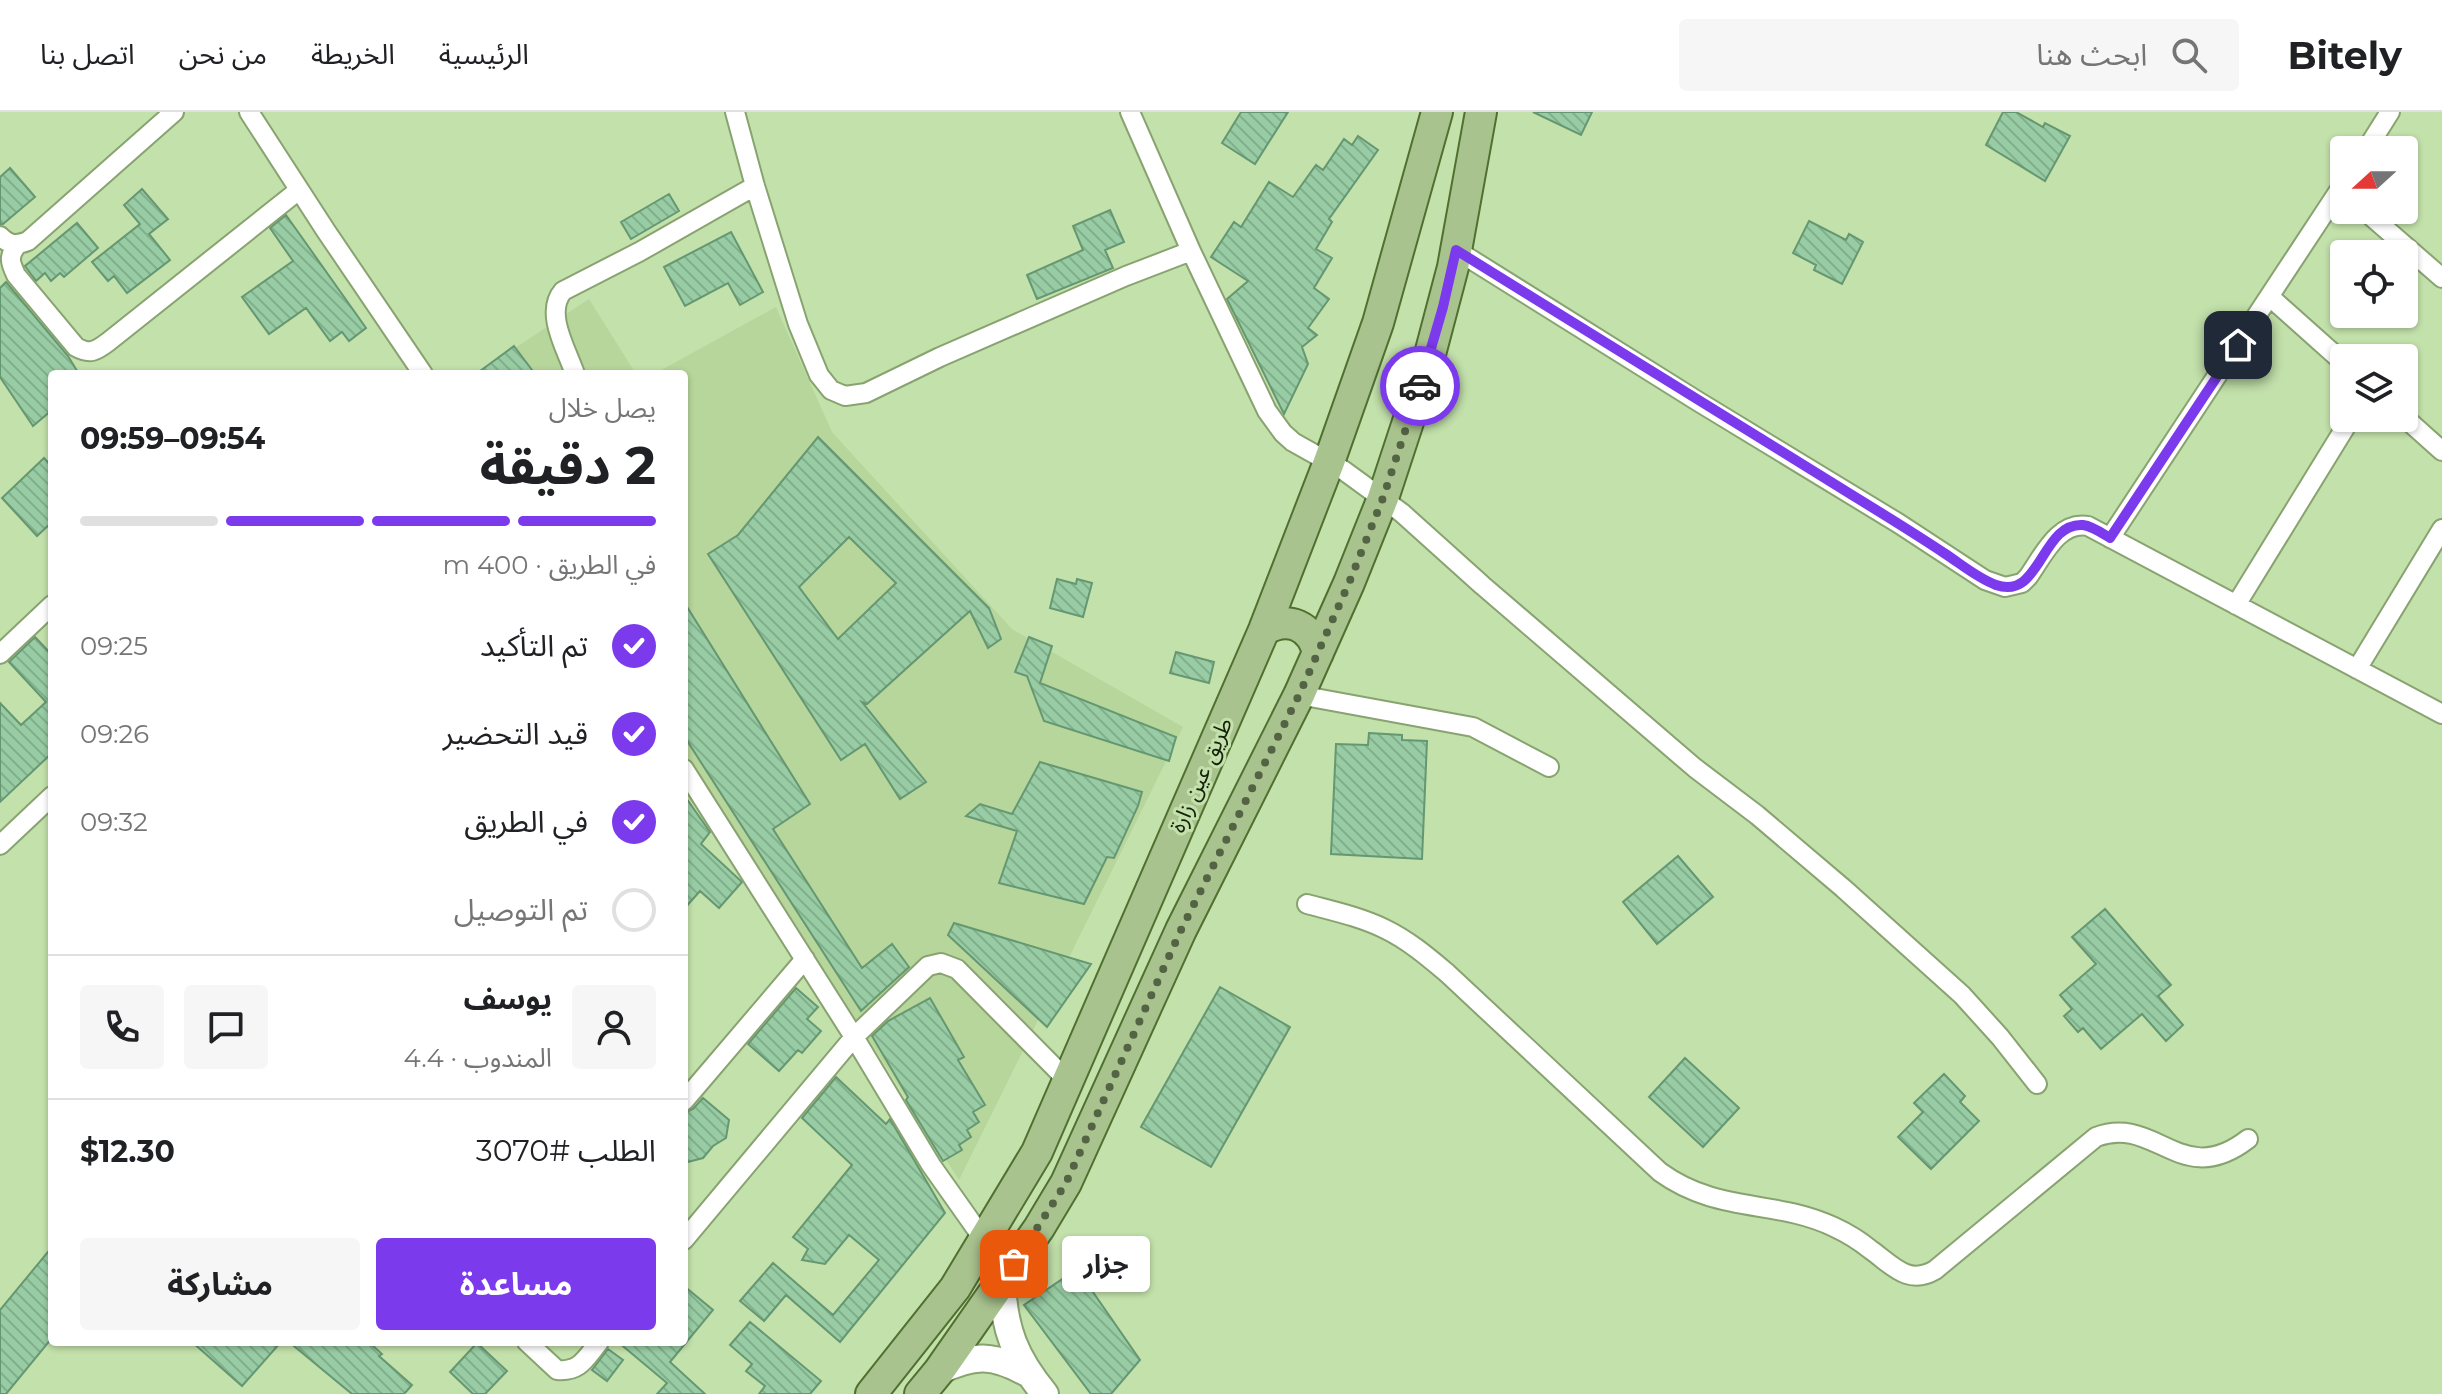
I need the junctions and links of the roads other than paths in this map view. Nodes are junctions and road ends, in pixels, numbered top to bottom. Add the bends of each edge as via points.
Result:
1 (174, 112) edge
2 (249, 112) edge
3 (735, 112) edge
4 (1130, 112) edge
5 (1437, 112) edge
6 (1481, 112) edge
7 (2390, 112) edge
8 (2375, 136) edge
9 (755, 186) junction
10 (299, 190) junction
11 (2330, 207) edge
12 (2380, 224) edge
13 (0, 236) edge
14 (17, 245) junction
15 (1456, 250) junction
16 (1191, 251) junction
17 (2442, 278) edge
18 (2270, 297) junction
19 (2330, 351) edge
20 (420, 370) edge
21 (574, 370) edge
22 (2418, 430) edge
23 (2342, 432) edge
24 (2442, 451) edge
25 (1329, 462) junction
26 (1383, 498) junction
27 (2442, 529) edge
28 (2110, 538) junction
29 (2236, 605) junction
30 (48, 609) edge
31 (1264, 630) junction
32 (1318, 653) junction
33 (0, 654) edge
34 (2357, 669) junction
35 (1299, 695) junction
36 (2442, 714) edge
37 (1549, 767) dead end
38 (688, 775) edge
39 (48, 802) edge
40 (0, 845) edge
41 (1307, 904) dead end
42 (805, 959) junction
43 (854, 1037) junction
44 (1068, 1081) junction
45 (2037, 1084) dead end
46 (688, 1096) edge
47 (2248, 1139) dead end
48 (688, 1235) edge
49 (984, 1240) junction
50 (1002, 1283) junction
51 (531, 1346) edge
52 (596, 1346) edge
53 (1027, 1373) junction
54 (930, 1382) edge
55 (871, 1394) edge
56 (1045, 1394) edge

1 - 14 street via 28,241
2 - 10 street
3 - 9 street
4 - 16 street
5 - 25 main road, طريق عين زارة via 1378,323
6 - 15 main road
7 - 8 street
9 - 16 street via 819,375 831,390 845,396 866,393
9 - 21 street via 563,291 557,298 556,319
10 - 14 street via 91,353 76,347 16,275 10,254
10 - 20 street
11 - 18 street
12 - 17 street
13 - 14 street
15 - 26 main road via 1429,358
15 - 28 street via 1996,585 2022,583 2069,528 2088,526
16 - 25 street via 1267,411 1293,442
18 - 19 street
18 - 28 street
22 - 24 street
23 - 29 street
25 - 26 street
25 - 31 main road, طريق عين زارة
26 - 32 main road
26 - 45 street via 1695,768 1843,888 1962,995
27 - 34 street
28 - 29 street
29 - 34 street
30 - 33 street
31 - 32 main road via 1280,623 1298,625 1312,636
31 - 44 main road, طريق عين زارة
32 - 35 main road
34 - 36 street
35 - 37 street via 1473,727
35 - 50 main road via 1181,930 1066,1183
38 - 42 street
39 - 40 street
41 - 47 street via 1385,929 1415,947 1675,1182 1729,1203 1792,1213 1834,1227 1905,1275 1935,1270 2096,1137 2129,1132 2177,1154 2202,1158
42 - 43 street
42 - 46 street
43 - 44 street via 923,970 950,965
43 - 48 street
43 - 49 street via 931,1165
44 - 49 main road, طريق عين زارة via 1037,1152
49 - 55 main road, طريق عين زارة via 955,1288
50 - 53 main road via 1005,1320
50 - 54 main road
51 - 52 street via 557,1370 568,1371
53 - 54 main road via 1006,1361 983,1357 960,1360
53 - 56 main road

